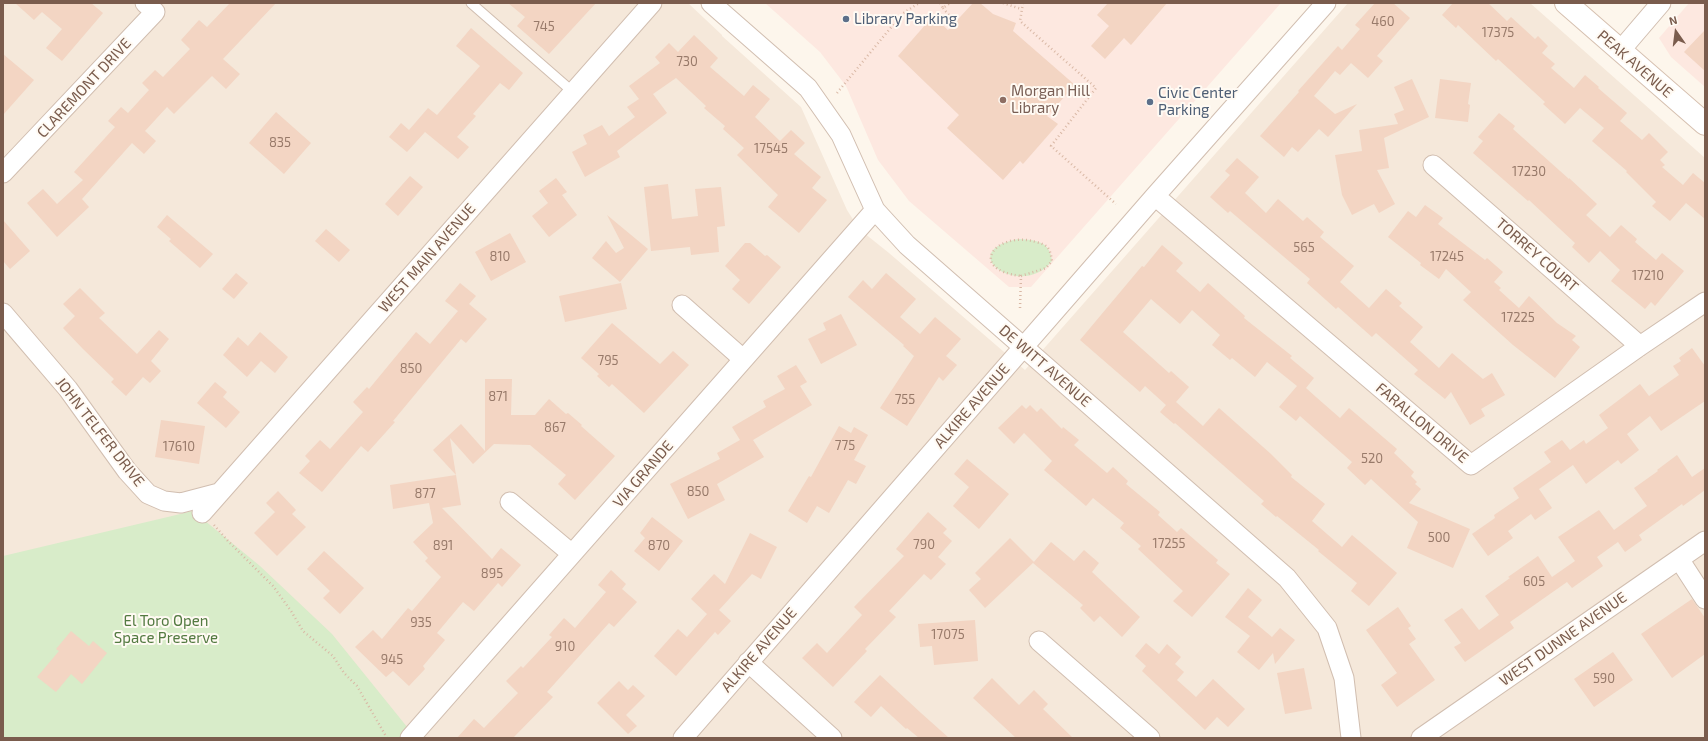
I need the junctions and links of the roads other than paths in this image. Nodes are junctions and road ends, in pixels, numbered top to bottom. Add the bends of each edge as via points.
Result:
1 (471, 3) edge
2 (652, 3) edge
3 (711, 3) edge
4 (1326, 3) edge
5 (1566, 3) edge
6 (1661, 3) edge
7 (155, 6) edge
8 (1620, 51) junction
9 (573, 92) junction
10 (1705, 124) edge
11 (1434, 165) dead end
12 (3, 173) edge
13 (1155, 196) junction
14 (875, 210) junction
15 (1705, 302) edge
16 (682, 306) dead end
17 (3, 313) edge
18 (1640, 346) junction
19 (1024, 347) junction
20 (743, 359) junction
21 (219, 493) junction
22 (510, 502) dead end
23 (202, 513) road end
24 (1705, 541) edge
25 (572, 554) junction
26 (1678, 559) junction
27 (1705, 600) edge
28 (1039, 640) dead end
29 (748, 662) junction
30 (410, 738) edge
31 (682, 738) edge
32 (832, 738) edge
33 (1150, 738) edge
34 (1351, 738) edge
35 (1421, 738) edge

1 - 9 lane
2 - 9 street, WEST MAIN AVENUE
3 - 14 street, DE WITT AVENUE via 808,88 841,135
4 - 13 street, ALKIRE AVENUE
5 - 8 street, PEAK AVENUE
6 - 8 street
7 - 12 street, CLAREMONT DRIVE
8 - 10 street, PEAK AVENUE
9 - 21 street, WEST MAIN AVENUE
11 - 18 street, TORREY COURT
13 - 18 street, FARALLON DRIVE via 1471,465
13 - 19 street, ALKIRE AVENUE
14 - 19 street, DE WITT AVENUE via 907,245
14 - 20 street, VIA GRANDE
15 - 18 street, FARALLON DRIVE
16 - 20 street
17 - 21 street, JOHN TELFER DRIVE via 68,389 127,471 148,494 164,501 181,503
19 - 29 street, ALKIRE AVENUE
19 - 34 street, DE WITT AVENUE via 1287,578 1327,628 1344,678
20 - 25 street, VIA GRANDE
21 - 23 street, WEST MAIN AVENUE
22 - 25 street
24 - 26 street, WEST DUNNE AVENUE
25 - 30 street, VIA GRANDE
26 - 27 street
26 - 35 street, WEST DUNNE AVENUE
28 - 33 street
29 - 31 street, ALKIRE AVENUE
29 - 32 street

